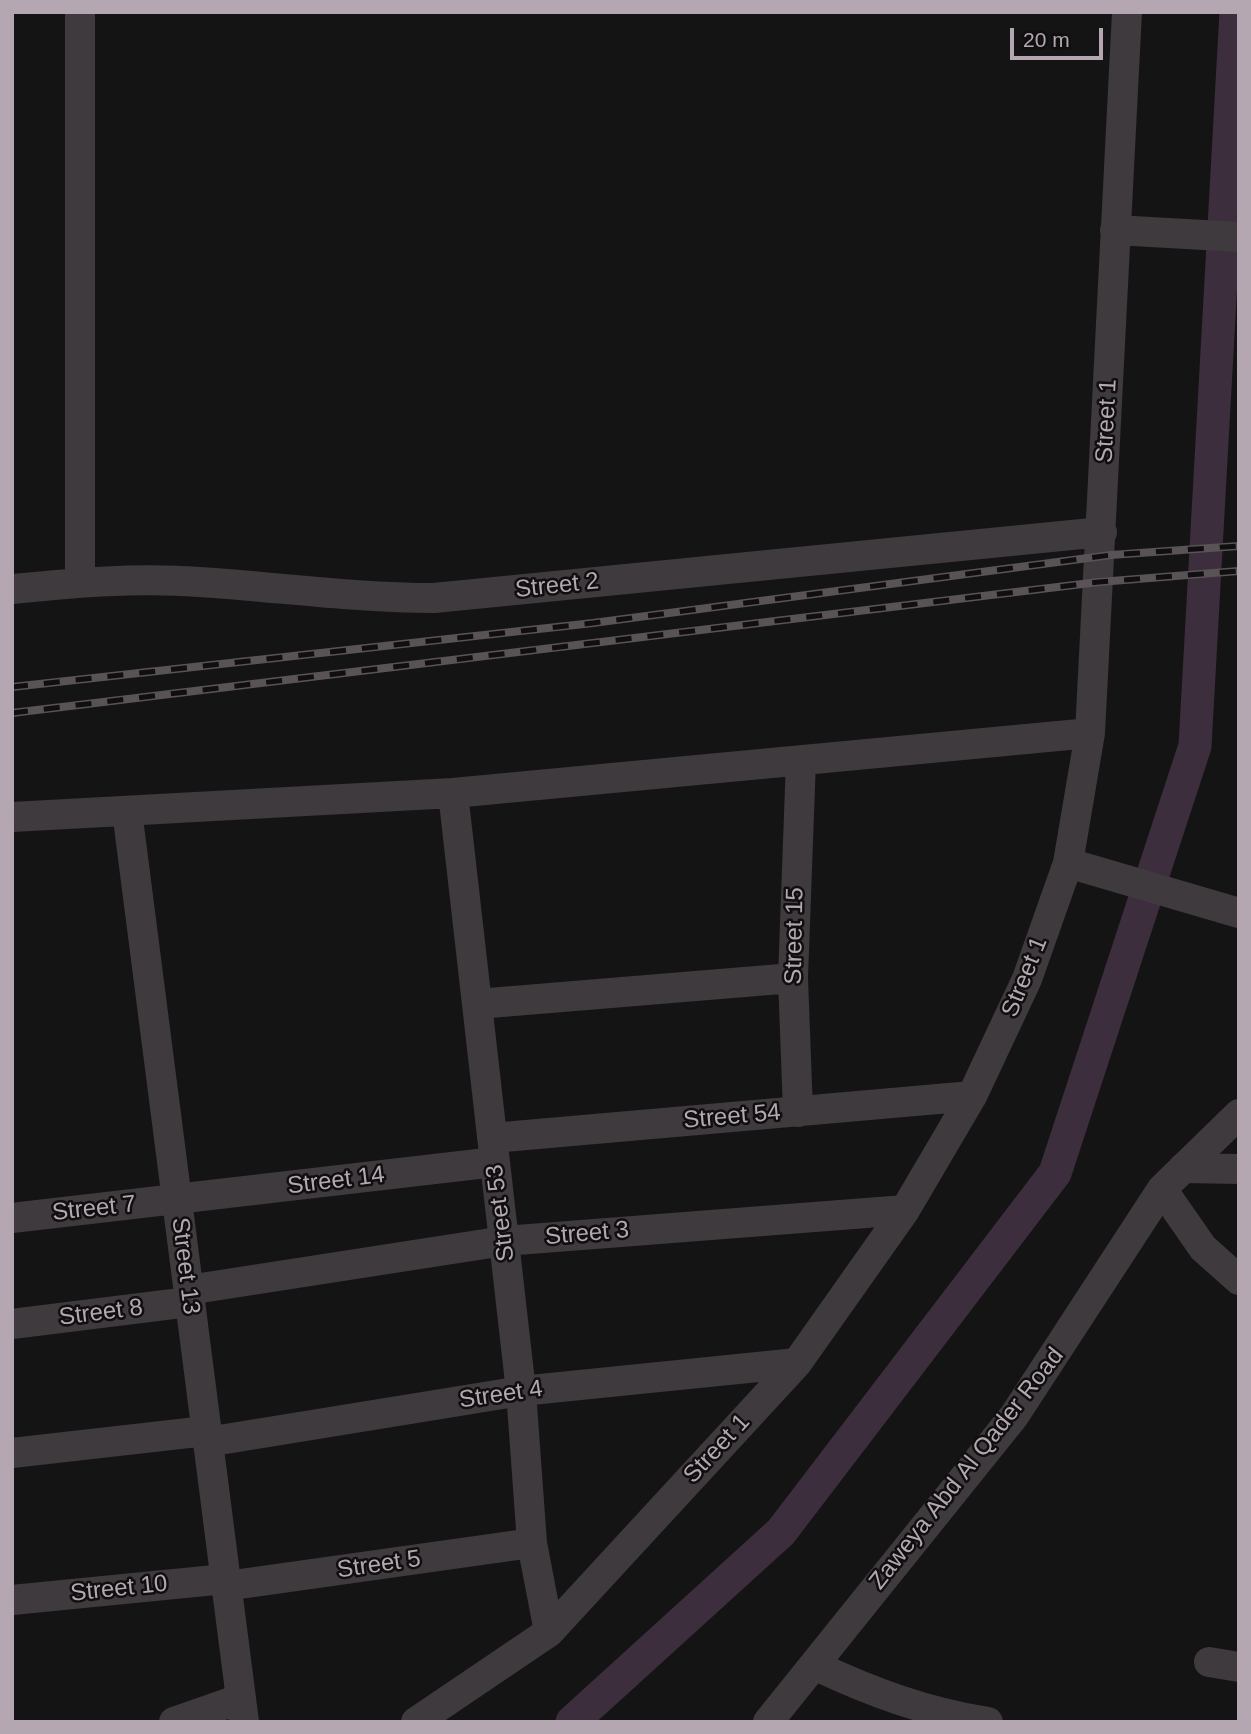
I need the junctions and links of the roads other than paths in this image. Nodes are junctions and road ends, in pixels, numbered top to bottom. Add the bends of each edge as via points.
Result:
1 (80, 12) edge
2 (1126, 12) edge
3 (1115, 230) junction
4 (1239, 237) edge
5 (1102, 532) junction
6 (80, 582) junction
7 (12, 589) edge
8 (1090, 733) junction
9 (801, 760) junction
10 (453, 793) junction
11 (127, 811) junction
12 (12, 817) edge
13 (1079, 866) junction
14 (1239, 912) edge
15 (793, 978) junction
16 (477, 1004) junction
17 (972, 1096) junction
18 (798, 1112) junction
19 (1239, 1114) edge
20 (494, 1150) junction
21 (1183, 1168) junction
22 (1239, 1169) edge
23 (1162, 1189) junction
24 (176, 1200) junction
25 (905, 1210) junction
26 (12, 1218) edge
27 (504, 1241) junction
28 (1239, 1280) edge
29 (188, 1296) junction
30 (12, 1324) edge
31 (797, 1363) junction
32 (522, 1391) junction
33 (207, 1437) junction
34 (12, 1453) edge
35 (532, 1544) junction
36 (226, 1583) junction
37 (12, 1600) edge
38 (550, 1632) junction
39 (1209, 1662) dead end
40 (814, 1665) junction
41 (1239, 1667) edge
42 (242, 1710) edge
43 (174, 1722) edge
44 (416, 1722) edge
45 (768, 1722) edge
46 (988, 1722) edge

1 - 6 street
2 - 3 street, Street 1
3 - 4 street
3 - 5 street, Street 1
5 - 6 street, Street 2 via 434,598 373,598 197,581
5 - 8 street, Street 1
6 - 7 street, Street 2
8 - 9 street
8 - 13 street, Street 1
9 - 10 street
9 - 15 street, Street 15
10 - 11 street
10 - 16 street, Street 53
11 - 12 street
11 - 24 street, Street 13
13 - 14 street
13 - 17 street, Street 1
15 - 16 street
15 - 18 street, Street 15
16 - 20 street, Street 53
17 - 18 street, Street 54
17 - 25 street, Street 1
18 - 20 street, Street 54
19 - 21 street, Zaweya Abd Al Qader Road
20 - 24 street, Street 14
20 - 27 street, Street 53
21 - 22 street
21 - 23 street, Zaweya Abd Al Qader Road
23 - 28 street via 1203,1248
23 - 40 street, Zaweya Abd Al Qader Road via 1014,1416
24 - 26 street, Street 7
24 - 29 street, Street 13
25 - 27 street, Street 3
25 - 31 street, Street 1
27 - 29 street, Street 3
27 - 32 street, Street 53
29 - 30 street, Street 8
29 - 33 street, Street 13
31 - 32 street, Street 4
31 - 38 street, Street 1
32 - 33 street, Street 4
32 - 35 street, Street 53
33 - 34 street, Street 4
33 - 36 street, Street 13
35 - 36 street, Street 5
35 - 38 street, Street 53
36 - 37 street, Street 10
36 - 42 street, Street 13
38 - 44 street, Street 1
39 - 41 street
40 - 45 street, Zaweya Abd Al Qader Road
40 - 46 street via 884,1696 940,1714
42 - 43 street

